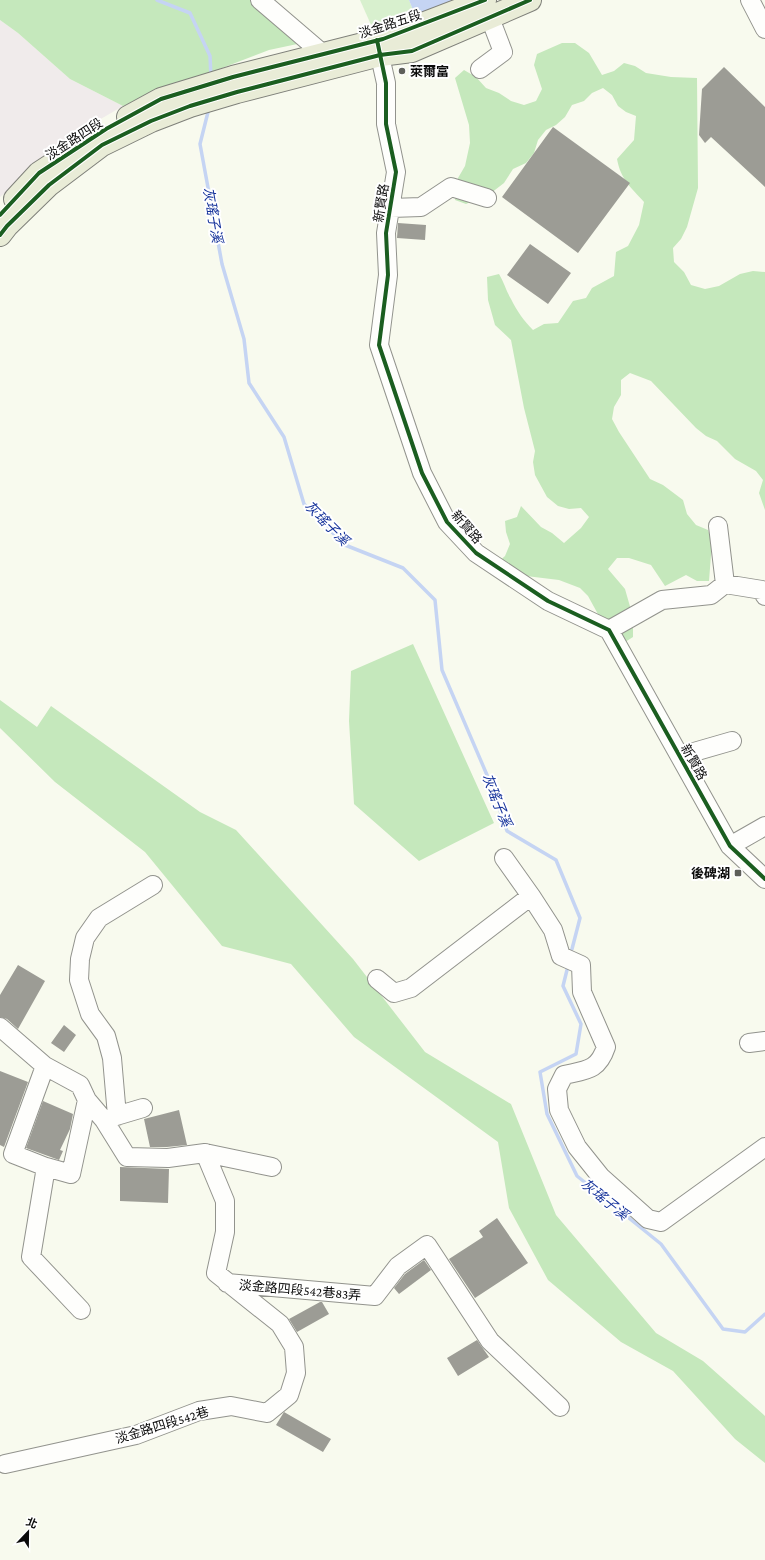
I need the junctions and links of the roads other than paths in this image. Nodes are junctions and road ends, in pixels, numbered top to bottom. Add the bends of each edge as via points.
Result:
1 (260, 0) edge
2 (530, 0) edge
3 (750, 0) edge
4 (487, 9) edge
5 (765, 29) edge
6 (379, 48) junction
7 (324, 61) junction
8 (480, 69) dead end
9 (192, 98) junction
10 (487, 198) dead end
11 (391, 208) junction
12 (0, 215) edge
13 (0, 235) edge
14 (718, 526) dead end
15 (725, 584) junction
16 (765, 596) edge
17 (609, 630) junction
18 (732, 741) dead end
19 (680, 756) junction
20 (765, 826) edge
21 (730, 846) junction
22 (504, 858) dead end
23 (765, 879) edge
24 (153, 885) dead end
25 (531, 896) junction
26 (377, 979) dead end
27 (0, 1027) edge
28 (45, 1066) junction
29 (87, 1100) junction
30 (143, 1108) dead end
31 (110, 1118) junction
32 (765, 1146) edge
33 (205, 1152) junction
34 (46, 1167) junction
35 (272, 1167) dead end
36 (227, 1283) junction
37 (82, 1310) dead end
38 (560, 1407) dead end
39 (5, 1464) dead end

1 - 7 street
2 - 4 main road, 淡金路五段
3 - 5 street
4 - 6 main road, 淡金路五段
4 - 8 street via 503,52
6 - 7 main road, 淡金路五段
6 - 11 street, 新賢路 via 386,83 386,124 396,172
7 - 9 main road
9 - 12 main road, 淡金路四段 via 162,99 106,129 39,173
9 - 13 main road, 淡金路四段 via 102,145 49,185
10 - 11 street via 451,187 421,207
11 - 17 street, 新賢路 via 386,234 388,275 379,345 422,473 447,522 476,553 541,596
14 - 15 street
15 - 16 street via 762,590
15 - 17 street via 711,595 662,600
17 - 19 street, 新賢路
18 - 19 street
19 - 21 street, 新賢路
20 - 21 street
21 - 23 street, 新賢路
22 - 25 street
24 - 31 street via 99,918 85,938 80,959 79,980 90,1014 106,1036 112,1058
25 - 26 street via 411,988 394,993
25 - 32 street via 553,930 561,956 581,965 582,992 606,1047 593,1068 564,1075 557,1089 559,1110 577,1147 601,1177 648,1219 661,1222
27 - 28 street
28 - 29 street via 80,1085
28 - 34 street via 13,1154
29 - 31 street
29 - 34 street via 71,1174
30 - 31 street
31 - 33 street via 127,1157 168,1158
33 - 35 street
33 - 36 street, 淡金路四段542巷 via 225,1202 225,1232 216,1273
34 - 37 street via 31,1257
36 - 38 street, 淡金路四段542巷83弄 via 375,1296 398,1266 427,1245 490,1341
36 - 39 street, 淡金路四段542巷 via 280,1324 294,1347 296,1373 289,1395 267,1413 231,1406 199,1411 136,1435

